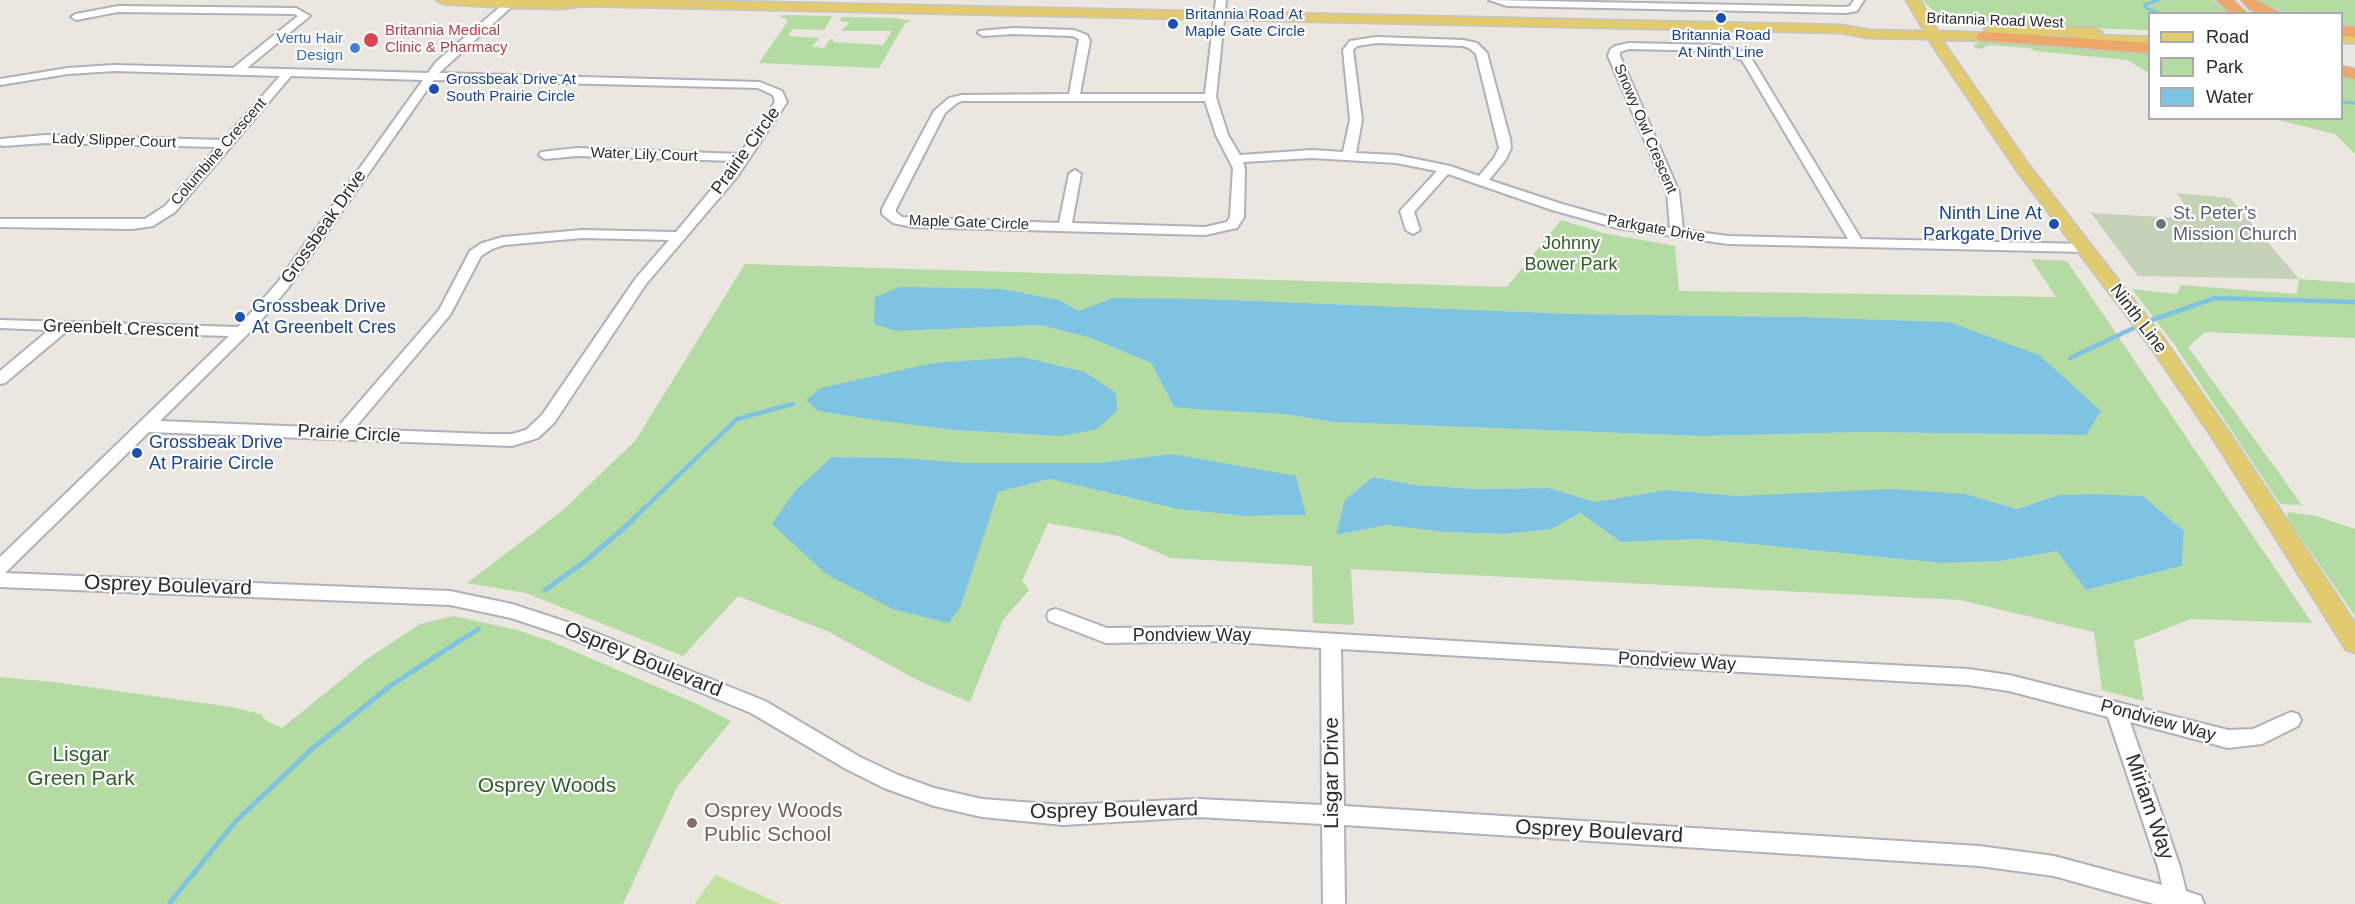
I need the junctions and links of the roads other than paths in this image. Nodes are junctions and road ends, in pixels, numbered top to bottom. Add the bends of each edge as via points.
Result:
1 (443, 0) edge
2 (1221, 0) edge
3 (1494, 0) edge
4 (1859, 0) edge
5 (1913, 0) edge
6 (2224, 0) edge
7 (2248, 0) edge
8 (580, 1) edge
9 (512, 2) edge
10 (1720, 4) edge
11 (2239, 12) edge
12 (2270, 12) edge
13 (1219, 15) junction
14 (76, 17) dead end
15 (1931, 31) junction
16 (983, 33) dead end
17 (1984, 37) joint
18 (2148, 39) edge
19 (2148, 39) edge
20 (236, 71) junction
21 (288, 73) junction
22 (431, 76) junction
23 (0, 82) edge
24 (1074, 97) junction
25 (1210, 97) junction
26 (3, 142) dead end
27 (225, 144) junction
28 (545, 155) dead end
29 (1349, 155) junction
30 (744, 158) junction
31 (1236, 159) junction
32 (1446, 169) junction
33 (1075, 174) dead end
34 (1482, 180) junction
35 (0, 223) edge
36 (1065, 226) junction
37 (1413, 230) dead end
38 (1677, 234) junction
39 (680, 236) junction
40 (1857, 243) junction
41 (2085, 248) junction
42 (0, 324) edge
43 (62, 327) junction
44 (242, 332) junction
45 (0, 379) edge
46 (146, 426) junction
47 (342, 433) junction
48 (0, 568) edge
49 (0, 580) edge
50 (1056, 616) dead end
51 (1331, 641) junction
52 (2355, 643) edge
53 (2116, 711) junction
54 (2291, 720) dead end
55 (1332, 814) junction
56 (2182, 902) edge
57 (1334, 904) edge

1 - 9 main road, Britannia Road West
2 - 13 street, Maple Gate Circle
3 - 10 street
4 - 10 street via 1853,9 1845,10
5 - 15 main road, Ninth Line
6 - 11 highway
7 - 12 highway
8 - 9 main road, Britannia Road West via 562,5
8 - 13 main road, Britannia Road West
9 - 22 street, Grossbeak Drive
13 - 15 main road, Britannia Road West via 1841,29 1869,34
13 - 25 street, Maple Gate Circle
14 - 20 street via 118,9 296,11 305,16
15 - 17 main road, Britannia Road West
15 - 18 main road, Britannia Road West
15 - 41 main road, Ninth Line via 2024,168
16 - 24 street via 1074,33 1083,37
17 - 19 highway
20 - 21 street, Prairie Circle
20 - 23 street, Prairie Circle via 105,68
21 - 22 street, Prairie Circle
21 - 27 street, Columbine Crescent
22 - 30 street, Prairie Circle via 767,87 778,93 781,102
22 - 44 street, Grossbeak Drive via 283,285
24 - 25 street, Maple Gate Circle
24 - 36 street, Maple Gate Circle via 962,98 945,104 889,209 889,214 898,220 912,223
25 - 31 street, Maple Gate Circle via 1222,135
26 - 27 street, Lady Slipper Court via 45,139
27 - 35 street, Columbine Crescent via 170,208 148,223
28 - 30 street, Water Lily Court via 577,152
29 - 31 street, Parkgate Drive
29 - 32 street, Parkgate Drive
29 - 34 street via 1356,111 1350,46 1376,40 1463,43 1473,45 1481,53 1504,139 1500,159
30 - 39 street, Prairie Circle
31 - 36 street, Maple Gate Circle via 1238,217 1232,225 1205,231
32 - 34 street, Parkgate Drive
32 - 37 street via 1407,211
33 - 36 street
34 - 38 street, Parkgate Drive via 1590,217
38 - 40 street, Parkgate Drive via 1728,240
38 - 40 street, Snowy Owl Crescent via 1673,192 1614,56 1619,48 1717,48 1746,58
39 - 47 street via 582,234 487,246 475,254 445,312
39 - 47 street, Prairie Circle via 641,281 548,419 532,434 512,440 488,440
40 - 41 street, Parkgate Drive
41 - 52 main road, Ninth Line via 2222,437
42 - 43 street, Greenbelt Crescent
43 - 44 street, Greenbelt Crescent
43 - 45 street
44 - 46 street, Grossbeak Drive
46 - 47 street, Prairie Circle
46 - 48 street, Grossbeak Drive
49 - 55 street, Osprey Boulevard via 472,602 538,618 758,707 891,782 962,804 1039,815 1198,808
50 - 51 street, Pondview Way via 1106,636 1221,634
51 - 53 street, Pondview Way via 1968,677 2009,683
51 - 55 street, Lisgar Drive
53 - 54 street, Pondview Way via 2228,739 2255,738
53 - 56 street, Miriam Way
55 - 56 street, Osprey Boulevard via 1997,858 2064,868
55 - 57 street, Lisgar Drive

